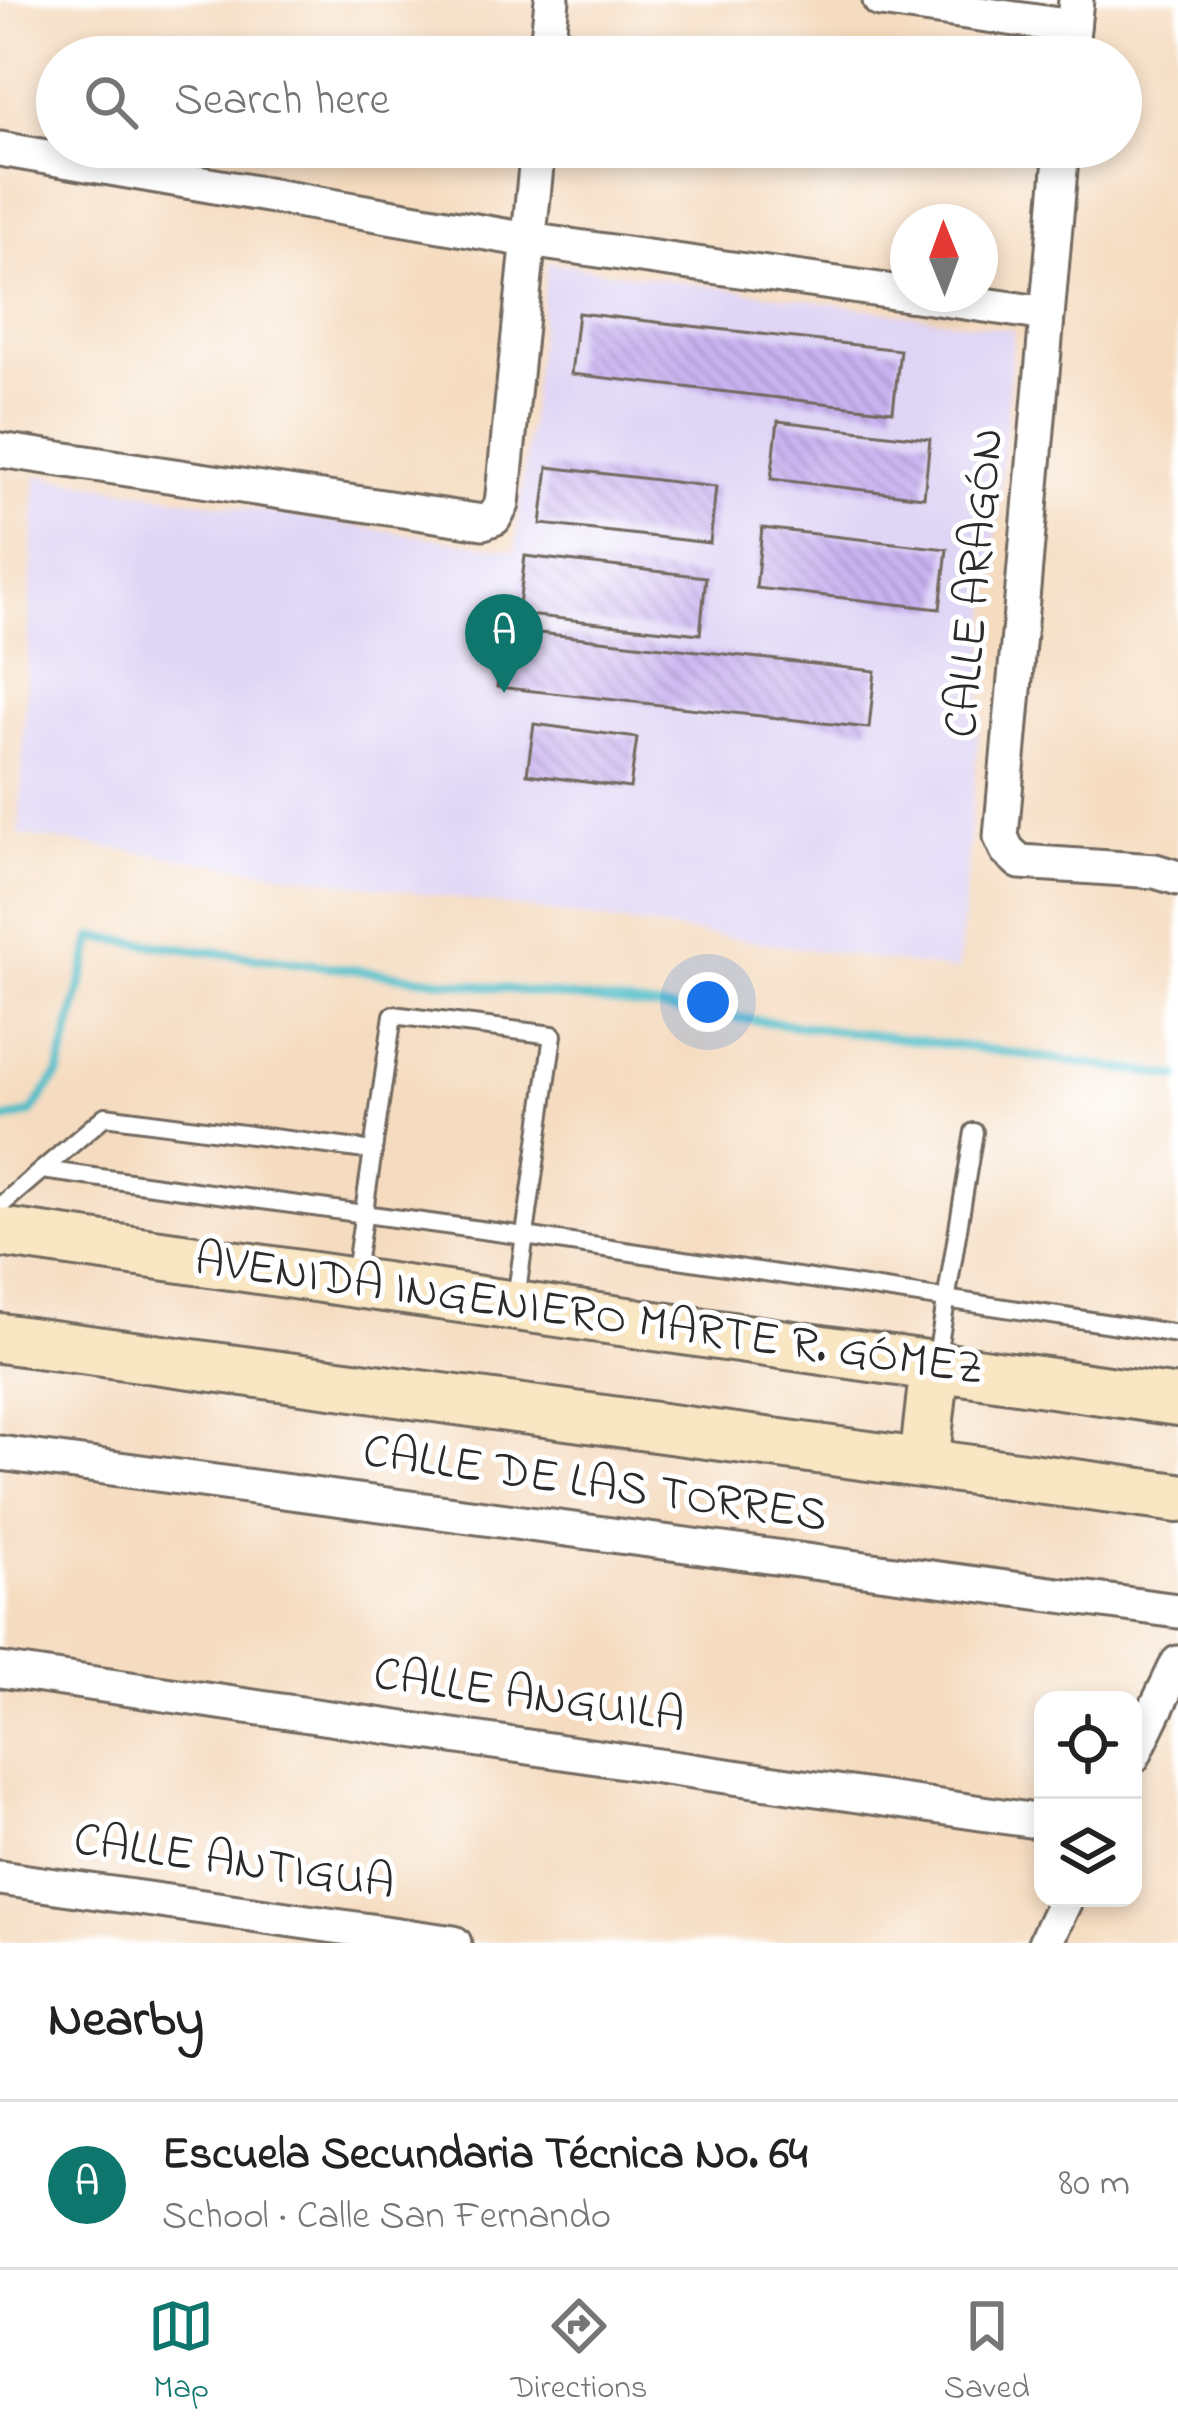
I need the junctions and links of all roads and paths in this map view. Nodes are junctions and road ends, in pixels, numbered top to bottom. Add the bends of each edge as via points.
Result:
1 (552, 0) edge
2 (880, 0) edge
3 (1073, 28) edge
4 (548, 36) edge
5 (0, 149) edge
6 (36, 155) edge
7 (110, 168) edge
8 (536, 168) edge
9 (1060, 168) edge
10 (529, 240) junction
11 (890, 291) edge
12 (998, 307) edge
13 (1047, 314) junction
14 (0, 450) edge
15 (1178, 878) edge
16 (974, 1132) dead end
17 (373, 1151) junction
18 (42, 1170) junction
19 (0, 1206) edge
20 (365, 1213) junction
21 (0, 1232) edge
22 (525, 1236) junction
23 (354, 1282) junction
24 (946, 1299) junction
25 (515, 1306) junction
26 (1178, 1334) edge
27 (0, 1338) edge
28 (935, 1366) junction
29 (1178, 1401) edge
30 (0, 1453) edge
31 (924, 1463) junction
32 (1178, 1498) edge
33 (1178, 1611) edge
34 (1178, 1663) edge
35 (0, 1670) edge
36 (1142, 1737) edge
37 (1034, 1821) edge
38 (0, 1878) edge
39 (1062, 1907) edge
40 (454, 1943) edge
41 (1045, 1943) edge

1 - 4 street
2 - 3 street
5 - 6 street
7 - 10 street
8 - 10 street
9 - 13 street, CALLE ARAGÓN
10 - 11 street
10 - 14 street via 502,504 483,523
12 - 13 street
13 - 15 street, CALLE ARAGÓN via 1001,837 1020,862
16 - 24 lane
17 - 18 lane via 105,1116
17 - 20 lane
17 - 22 lane via 393,1015 553,1035
18 - 19 lane
18 - 20 lane
20 - 22 lane
20 - 23 lane
21 - 23 main road, AVENIDA INGENIERO MARTE R. GÓMEZ
22 - 24 lane
22 - 25 lane
23 - 25 main road, AVENIDA INGENIERO MARTE R. GÓMEZ
24 - 26 lane
24 - 28 lane
25 - 28 main road, AVENIDA INGENIERO MARTE R. GÓMEZ
27 - 31 main road, AVENIDA INGENIERO MARTE R. GÓMEZ
28 - 29 main road, AVENIDA INGENIERO MARTE R. GÓMEZ
28 - 31 main road
30 - 33 street, CALLE DE LAS TORRES
31 - 32 main road, AVENIDA INGENIERO MARTE R. GÓMEZ
34 - 36 street
35 - 37 street, CALLE ANGUILA
38 - 40 street, CALLE ANTIGUA
39 - 41 street

